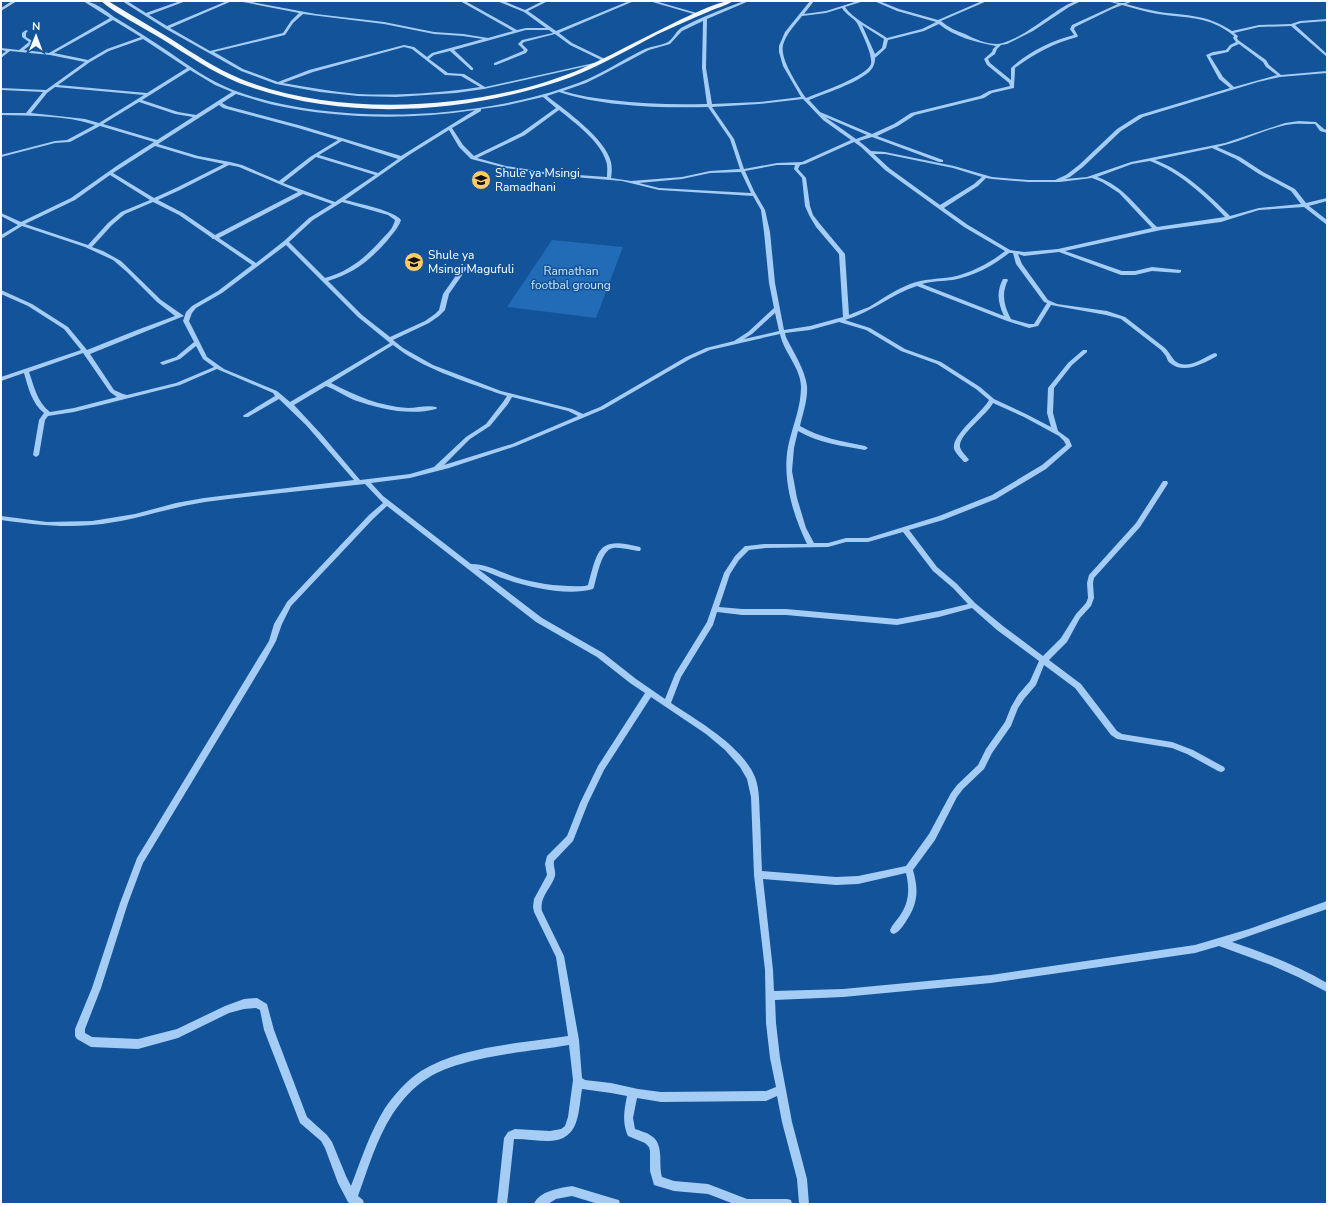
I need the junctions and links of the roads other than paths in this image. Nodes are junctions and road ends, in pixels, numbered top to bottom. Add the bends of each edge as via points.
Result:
1 (15, 1) edge
2 (85, 1) edge
3 (104, 1) edge
4 (124, 1) edge
5 (184, 1) edge
6 (230, 1) edge
7 (236, 1) edge
8 (241, 1) edge
9 (267, 1) edge
10 (462, 1) edge
11 (499, 1) edge
12 (546, 1) edge
13 (632, 1) edge
14 (651, 1) edge
15 (730, 1) edge
16 (747, 1) edge
17 (812, 1) edge
18 (862, 1) edge
19 (876, 1) edge
20 (985, 1) edge
21 (1079, 1) edge
22 (1109, 1) edge
23 (1131, 1) edge
24 (1121, 4) junction
25 (843, 7) junction
26 (1, 10) edge
27 (525, 11) junction
28 (302, 12) junction
29 (147, 14) junction
30 (698, 14) junction
31 (802, 15) junction
32 (113, 18) junction
33 (705, 19) junction
34 (1327, 20) edge
35 (939, 21) junction
36 (859, 23) junction
37 (1292, 25) junction
38 (167, 28) junction
39 (549, 28) junction
40 (26, 31) dead end
41 (517, 32) junction
42 (1231, 32) junction
43 (556, 33) junction
44 (143, 38) junction
45 (488, 39) junction
46 (886, 39) junction
47 (1238, 43) junction
48 (999, 45) junction
49 (1, 49) edge
50 (451, 49) junction
51 (9, 50) junction
52 (20, 50) junction
53 (210, 52) junction
54 (419, 53) junction
55 (50, 54) junction
56 (433, 54) junction
57 (1327, 56) edge
58 (1, 57) edge
59 (873, 58) junction
60 (426, 59) junction
61 (604, 60) junction
62 (89, 62) junction
63 (495, 64) dead end
64 (594, 64) junction
65 (190, 68) junction
66 (472, 69) dead end
67 (1327, 72) edge
68 (1280, 76) junction
69 (278, 83) junction
70 (1011, 83) junction
71 (55, 86) junction
72 (484, 88) junction
73 (1233, 88) junction
74 (1, 89) edge
75 (560, 91) junction
76 (46, 92) junction
77 (236, 92) junction
78 (147, 94) junction
79 (544, 96) junction
80 (804, 99) junction
81 (137, 100) junction
82 (220, 103) junction
83 (710, 106) junction
84 (559, 108) junction
85 (480, 109) junction
86 (817, 111) junction
87 (1, 114) edge
88 (27, 115) junction
89 (198, 117) junction
90 (100, 124) junction
91 (450, 128) junction
92 (1327, 132) edge
93 (872, 135) junction
94 (341, 140) junction
95 (854, 140) junction
96 (156, 143) junction
97 (1213, 147) junction
98 (869, 152) junction
99 (1, 156) edge
100 (316, 156) junction
101 (402, 158) junction
102 (473, 158) junction
103 (1150, 159) junction
104 (230, 163) junction
105 (798, 164) junction
106 (954, 167) junction
107 (743, 171) junction
108 (110, 173) junction
109 (378, 174) junction
110 (984, 177) junction
111 (1093, 177) junction
112 (609, 179) junction
113 (1056, 181) junction
114 (631, 182) junction
115 (280, 184) junction
116 (302, 192) junction
117 (754, 195) junction
118 (1327, 199) edge
119 (155, 200) junction
120 (342, 201) junction
121 (336, 204) junction
122 (1305, 205) junction
123 (940, 207) junction
124 (1, 214) edge
125 (1229, 218) junction
126 (1327, 223) edge
127 (20, 225) junction
128 (1156, 230) junction
129 (1, 237) edge
130 (214, 238) junction
131 (286, 242) junction
132 (89, 247) junction
133 (1008, 251) junction
134 (1058, 251) junction
135 (1015, 253) junction
136 (255, 265) junction
137 (464, 268) dead end
138 (1179, 271) dead end
139 (325, 280) junction
140 (1005, 280) dead end
141 (917, 284) junction
142 (1, 292) edge
143 (1050, 303) junction
144 (777, 309) junction
145 (188, 313) junction
146 (179, 316) junction
147 (842, 319) junction
148 (1009, 320) junction
149 (782, 332) junction
150 (391, 342) junction
151 (197, 343) junction
152 (732, 343) junction
153 (1085, 351) dead end
154 (86, 352) junction
155 (1215, 355) dead end
156 (163, 363) dead end
157 (218, 367) junction
158 (26, 372) junction
159 (1, 379) edge
160 (328, 384) junction
161 (510, 395) junction
162 (279, 396) junction
163 (124, 397) junction
164 (992, 400) junction
165 (290, 405) junction
166 (434, 408) dead end
167 (47, 413) junction
168 (246, 416) dead end
169 (583, 416) junction
170 (797, 427) junction
171 (1056, 433) junction
172 (865, 448) dead end
173 (36, 455) dead end
174 (966, 460) dead end
175 (435, 469) junction
176 (362, 482) junction
177 (1165, 483) dead end
178 (387, 503) junction
179 (1, 518) edge
180 (905, 528) junction
181 (812, 546) junction
182 (638, 549) dead end
183 (469, 566) junction
184 (973, 605) junction
185 (714, 609) junction
186 (1043, 660) junction
187 (650, 692) junction
188 (667, 704) junction
189 (1221, 769) dead end
190 (909, 869) junction
191 (758, 875) junction
192 (1327, 904) edge
193 (894, 930) dead end
194 (1219, 942) junction
195 (1327, 988) edge
196 (771, 996) junction
197 (574, 1040) junction
198 (578, 1080) junction
199 (781, 1089) junction
200 (633, 1093) junction
201 (356, 1201) edge
202 (502, 1204) edge
203 (539, 1204) edge
204 (615, 1204) edge
205 (746, 1204) edge
206 (787, 1204) edge
207 (804, 1204) edge

1 - 26 street
2 - 32 street
3 - 64 main road via 240,82 326,103 404,106 458,103 544,84
4 - 29 street
5 - 29 street
6 - 38 street
7 - 8 street
8 - 9 street
8 - 28 street
10 - 41 street
11 - 27 street
12 - 27 street
13 - 43 street
14 - 30 street
15 - 30 main road
16 - 33 street
17 - 31 street
18 - 25 street
19 - 35 street
20 - 35 street
21 - 48 street via 1032,30
22 - 24 street
23 - 24 street
24 - 42 street via 1157,13 1205,18
24 - 70 street via 1075,24 1072,29 1076,36 1057,41 1025,59 1013,68
25 - 31 street
25 - 36 street
27 - 39 street
28 - 45 street
28 - 53 street via 284,34
29 - 38 street
30 - 61 main road
31 - 80 street via 787,32 781,52 785,66
32 - 44 street
32 - 55 street
33 - 75 street via 677,33 669,43 652,47 598,76
33 - 83 street via 704,72
34 - 37 street
35 - 46 street via 923,30
35 - 48 street via 974,40
36 - 46 street
36 - 59 street
37 - 42 street via 1259,26
37 - 57 street
38 - 53 street
39 - 41 street via 531,28
39 - 43 street
40 - 52 street via 24,37 32,42
41 - 45 street
42 - 47 street via 1236,36
43 - 61 street via 576,47
43 - 63 street via 523,41 520,44 525,52
44 - 62 street via 108,50
44 - 65 street
45 - 50 street
46 - 59 street via 884,48
47 - 68 street via 1265,61 1267,66
47 - 73 street via 1227,51 1208,56 1221,78
48 - 70 street via 986,59 988,64
49 - 51 street
50 - 56 street
50 - 66 street
51 - 52 street
51 - 58 street
52 - 55 street
53 - 69 street via 242,70
54 - 56 street
54 - 60 street
54 - 69 street via 408,47 397,47
55 - 62 street
56 - 60 street
59 - 80 street via 873,64 868,71 848,83
60 - 72 street via 447,74 462,75
61 - 64 main road
62 - 71 street
64 - 72 street
65 - 77 street
65 - 78 street
67 - 68 street
68 - 73 street
69 - 72 street via 320,91 396,96
70 - 93 street via 1012,87 992,91 982,97 912,114 896,125
71 - 76 street
71 - 78 street
73 - 113 street via 1136,118 1114,134 1082,166
74 - 76 street
75 - 79 street
75 - 83 street via 577,97 663,106
76 - 88 street
77 - 82 street
77 - 85 street via 301,109 347,114 413,114
78 - 81 street
79 - 84 street
79 - 85 street
80 - 83 street
80 - 86 street
81 - 89 street
81 - 90 street
82 - 89 street
82 - 94 street via 225,107
83 - 107 street via 732,139
84 - 102 street via 523,134
84 - 112 street via 600,147 608,161
85 - 91 street
86 - 93 street
86 - 95 street
87 - 88 street
88 - 90 street via 64,117
89 - 96 street
90 - 96 street
90 - 99 street via 65,142 55,142
91 - 101 street
91 - 102 street via 461,146
92 - 97 street via 1316,123 1290,123
93 - 95 street
93 - 106 street
94 - 100 street
94 - 101 street
95 - 98 street
95 - 105 street
96 - 104 street via 197,157
96 - 108 street
97 - 103 street
97 - 122 street via 1238,158 1292,190
98 - 106 street
98 - 123 street via 887,169
100 - 109 street
100 - 115 street
101 - 109 street
102 - 112 street via 506,167
103 - 111 street via 1126,164
103 - 125 street via 1186,180
104 - 115 street via 252,170
104 - 119 street
105 - 107 street via 777,164
105 - 147 street via 796,169 804,178 806,200 811,216 842,254
106 - 110 street
107 - 114 street via 710,172 682,178
107 - 117 street
108 - 119 street
108 - 127 street via 73,199
109 - 120 street
110 - 113 street
110 - 123 street via 976,185
111 - 113 street
111 - 128 street via 1119,190
112 - 114 street
114 - 117 street via 659,189
115 - 116 street
116 - 121 street
116 - 130 street
117 - 144 street via 764,215
118 - 122 street
119 - 130 street via 181,214
119 - 132 street via 117,217
120 - 121 street
120 - 139 street via 390,214 398,220 396,227 362,264 342,275
121 - 131 street via 311,219
122 - 125 street via 1259,208
122 - 126 street
123 - 133 street
124 - 127 street
125 - 128 street
127 - 129 street
127 - 132 street
128 - 134 street
130 - 136 street
131 - 136 street
131 - 139 street
132 - 146 street via 116,260 169,310
133 - 135 street
133 - 141 street via 972,273
134 - 135 street
134 - 138 street via 1121,273 1152,269
135 - 143 street via 1030,279
136 - 145 street
137 - 150 street via 446,294 442,310 427,322
139 - 150 street via 345,303
140 - 148 street via 1000,291 1002,308
141 - 147 street
141 - 148 street
142 - 154 street via 50,317 73,336
143 - 148 street via 1036,325 1029,326
143 - 155 street via 1123,318 1163,349 1170,361 1181,366 1193,365
144 - 149 street
144 - 152 street via 750,333
145 - 146 street
145 - 151 street via 186,321
146 - 154 street
147 - 149 street via 810,328
147 - 164 street via 868,329 903,350 939,363
149 - 152 street
149 - 170 street via 801,373 804,386 804,401
150 - 160 street
150 - 161 street via 431,366
151 - 156 street via 178,358
151 - 157 street via 205,358
152 - 169 street via 708,349 688,358 618,401
153 - 171 street via 1070,364 1051,388 1050,413
154 - 158 street
154 - 163 street via 112,391
157 - 162 street
157 - 163 street via 178,384
158 - 159 street
158 - 167 street via 36,400
160 - 165 street
160 - 166 street via 361,400 382,405 414,410
161 - 169 street
161 - 175 street via 488,425 468,438
162 - 165 street
162 - 168 street
163 - 167 street via 58,413
164 - 171 street
164 - 174 street via 990,407 958,442 959,451
165 - 176 street
167 - 173 street via 42,420
169 - 175 street via 514,445
170 - 172 street via 824,440
170 - 181 street via 791,448 789,471 803,528
171 - 180 street via 1067,440 1069,446 1044,467 994,497 959,512
175 - 176 street via 410,476
176 - 178 street
176 - 179 street via 204,500 92,524 47,524
177 - 186 street via 1138,525 1091,577 1089,604 1078,616 1064,640
178 - 183 street
178 - 201 street via 289,604 262,659 140,861 126,891 99,981 80,1029 80,1036 91,1042 138,1044 178,1033 244,1004 257,1003 264,1007 269,1030 303,1120 329,1145 337,1168
180 - 181 street via 868,540 846,540
180 - 184 street via 935,569
181 - 185 street via 747,548 727,574
182 - 183 street via 609,546 604,549 597,564 592,587 585,589 525,582 508,578 487,568
183 - 187 street via 540,620 600,656
184 - 185 street via 897,622
184 - 186 street
185 - 188 street via 710,623 678,676
186 - 189 street via 1078,686 1114,734 1172,745
186 - 190 street via 1033,683 1021,697 1008,724 981,766 960,787 932,837
187 - 188 street
187 - 197 street via 601,768 570,838 550,859 550,875 538,899 538,912 560,956
188 - 191 street via 728,748 751,778 755,797
190 - 191 street via 858,880 836,881
190 - 193 street via 914,890 911,907
191 - 196 street
192 - 194 street
194 - 195 street via 1254,953 1301,973
194 - 196 street via 1195,949 991,978 843,993
196 - 199 street via 772,1030
197 - 198 street
197 - 201 street via 469,1058 425,1074 412,1084 389,1112 368,1155
198 - 200 street via 583,1085
198 - 202 street via 573,1117 568,1129 550,1136 515,1134 509,1138
199 - 200 street via 766,1096 661,1096
199 - 207 street via 802,1179
200 - 205 street via 628,1125 631,1133 648,1139 652,1144 655,1150 655,1171 658,1181 674,1186 708,1189
203 - 204 street via 554,1194 572,1191
205 - 206 street

